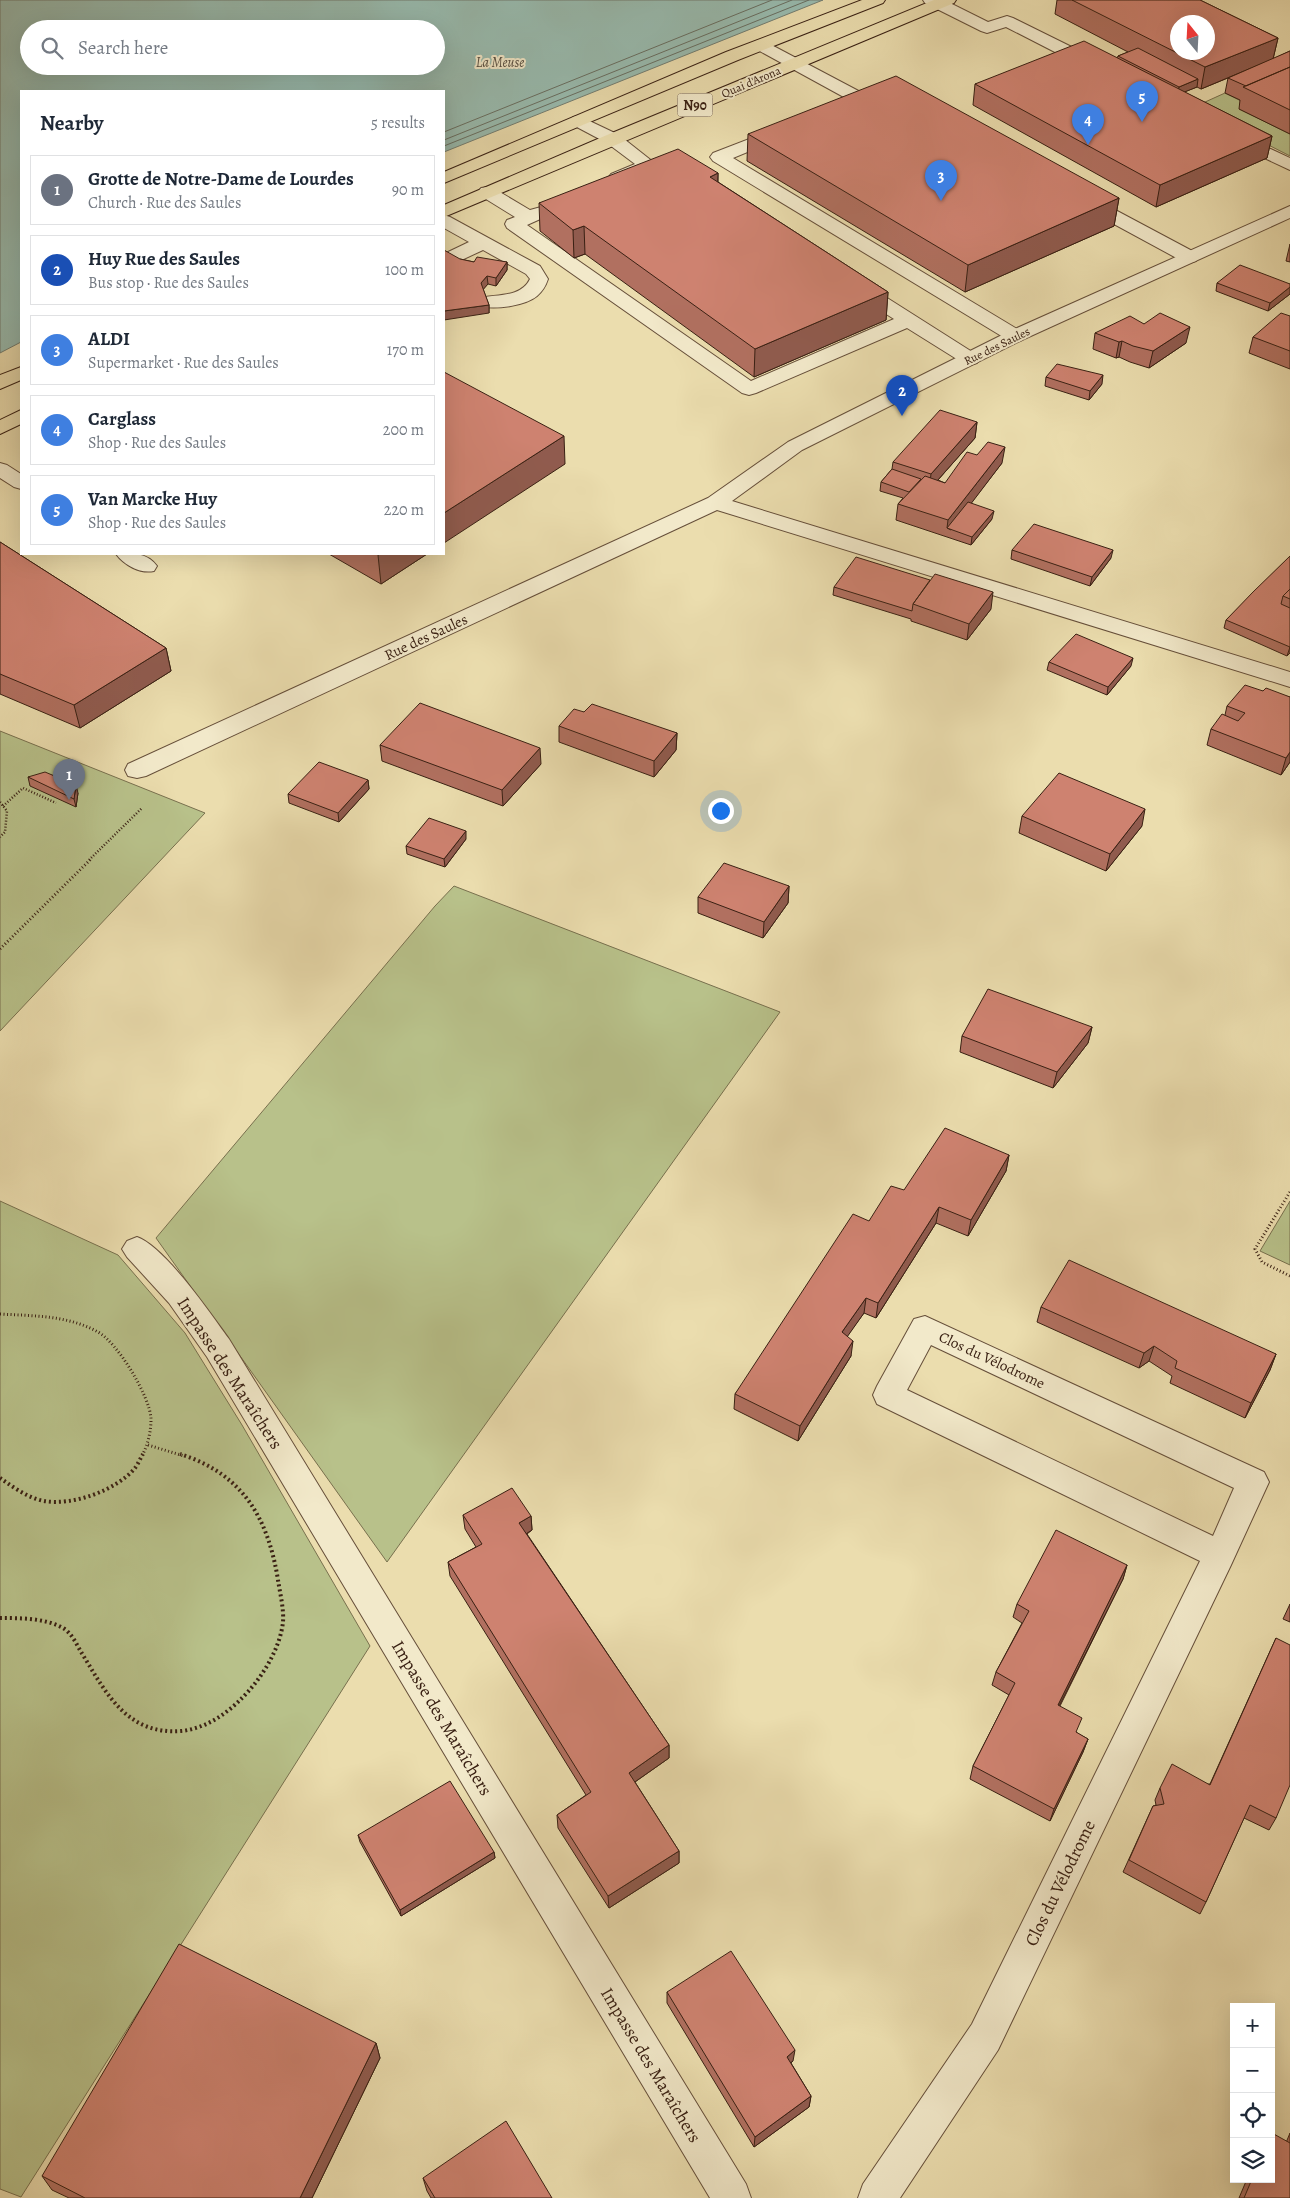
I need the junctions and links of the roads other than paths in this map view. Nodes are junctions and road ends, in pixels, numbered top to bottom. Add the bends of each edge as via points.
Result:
1 (877, 0) edge
2 (940, 1) edge
3 (762, 45) junction
4 (796, 63) junction
5 (1112, 75) edge
6 (846, 107) edge
7 (578, 121) junction
8 (800, 124) edge
9 (1219, 129) edge
10 (613, 139) junction
11 (1290, 165) edge
12 (445, 178) edge
13 (602, 185) edge
14 (1066, 191) edge
15 (487, 192) junction
16 (557, 205) edge
17 (1290, 211) edge
18 (445, 212) edge
19 (529, 217) junction
20 (445, 222) edge
21 (482, 243) junction
22 (1189, 257) junction
23 (446, 260) edge
24 (842, 278) edge
25 (486, 302) edge
26 (908, 320) junction
27 (1015, 336) junction
28 (970, 359) junction
29 (20, 374) edge
30 (0, 384) edge
31 (20, 417) edge
32 (0, 428) edge
33 (0, 469) edge
34 (20, 482) edge
35 (716, 503) junction
36 (129, 555) edge
37 (146, 566) dead end
38 (1290, 680) edge
39 (137, 770) dead end
40 (137, 1249) dead end
41 (1220, 1556) junction
42 (732, 2198) edge
43 (878, 2198) edge

1 - 3 main road, N90
2 - 4 main road, Quai d'Arona / N90
2 - 5 street via 987,28 1007,21
3 - 4 street
3 - 7 main road, N90
4 - 6 street via 872,104
4 - 10 main road, Quai d'Arona / N90
7 - 10 street
7 - 12 main road, N90
8 - 27 street via 719,156
9 - 11 street
10 - 13 street via 648,165
10 - 15 main road, Quai d'Arona / N90
14 - 22 street
15 - 18 main road, Quai d'Arona / N90
15 - 19 street
16 - 19 street
17 - 22 street, Rue des Saules
19 - 26 street via 514,224 749,389
20 - 21 street
21 - 23 street
21 - 25 street via 533,270 539,279 530,293
22 - 27 street, Rue des Saules
24 - 26 street
26 - 28 street
27 - 28 street, Rue des Saules
28 - 35 street, Rue des Saules via 795,446
29 - 30 main road
31 - 32 main road
33 - 34 street
35 - 38 street
35 - 39 street, Rue des Saules
36 - 37 street
40 - 42 street, Impasse des Maraîchers via 179,1294 218,1348
41 - 41 street, Clos du Vélodrome via 888,1395 925,1328 1253,1482
41 - 43 street, Clos du Vélodrome via 985,2037

